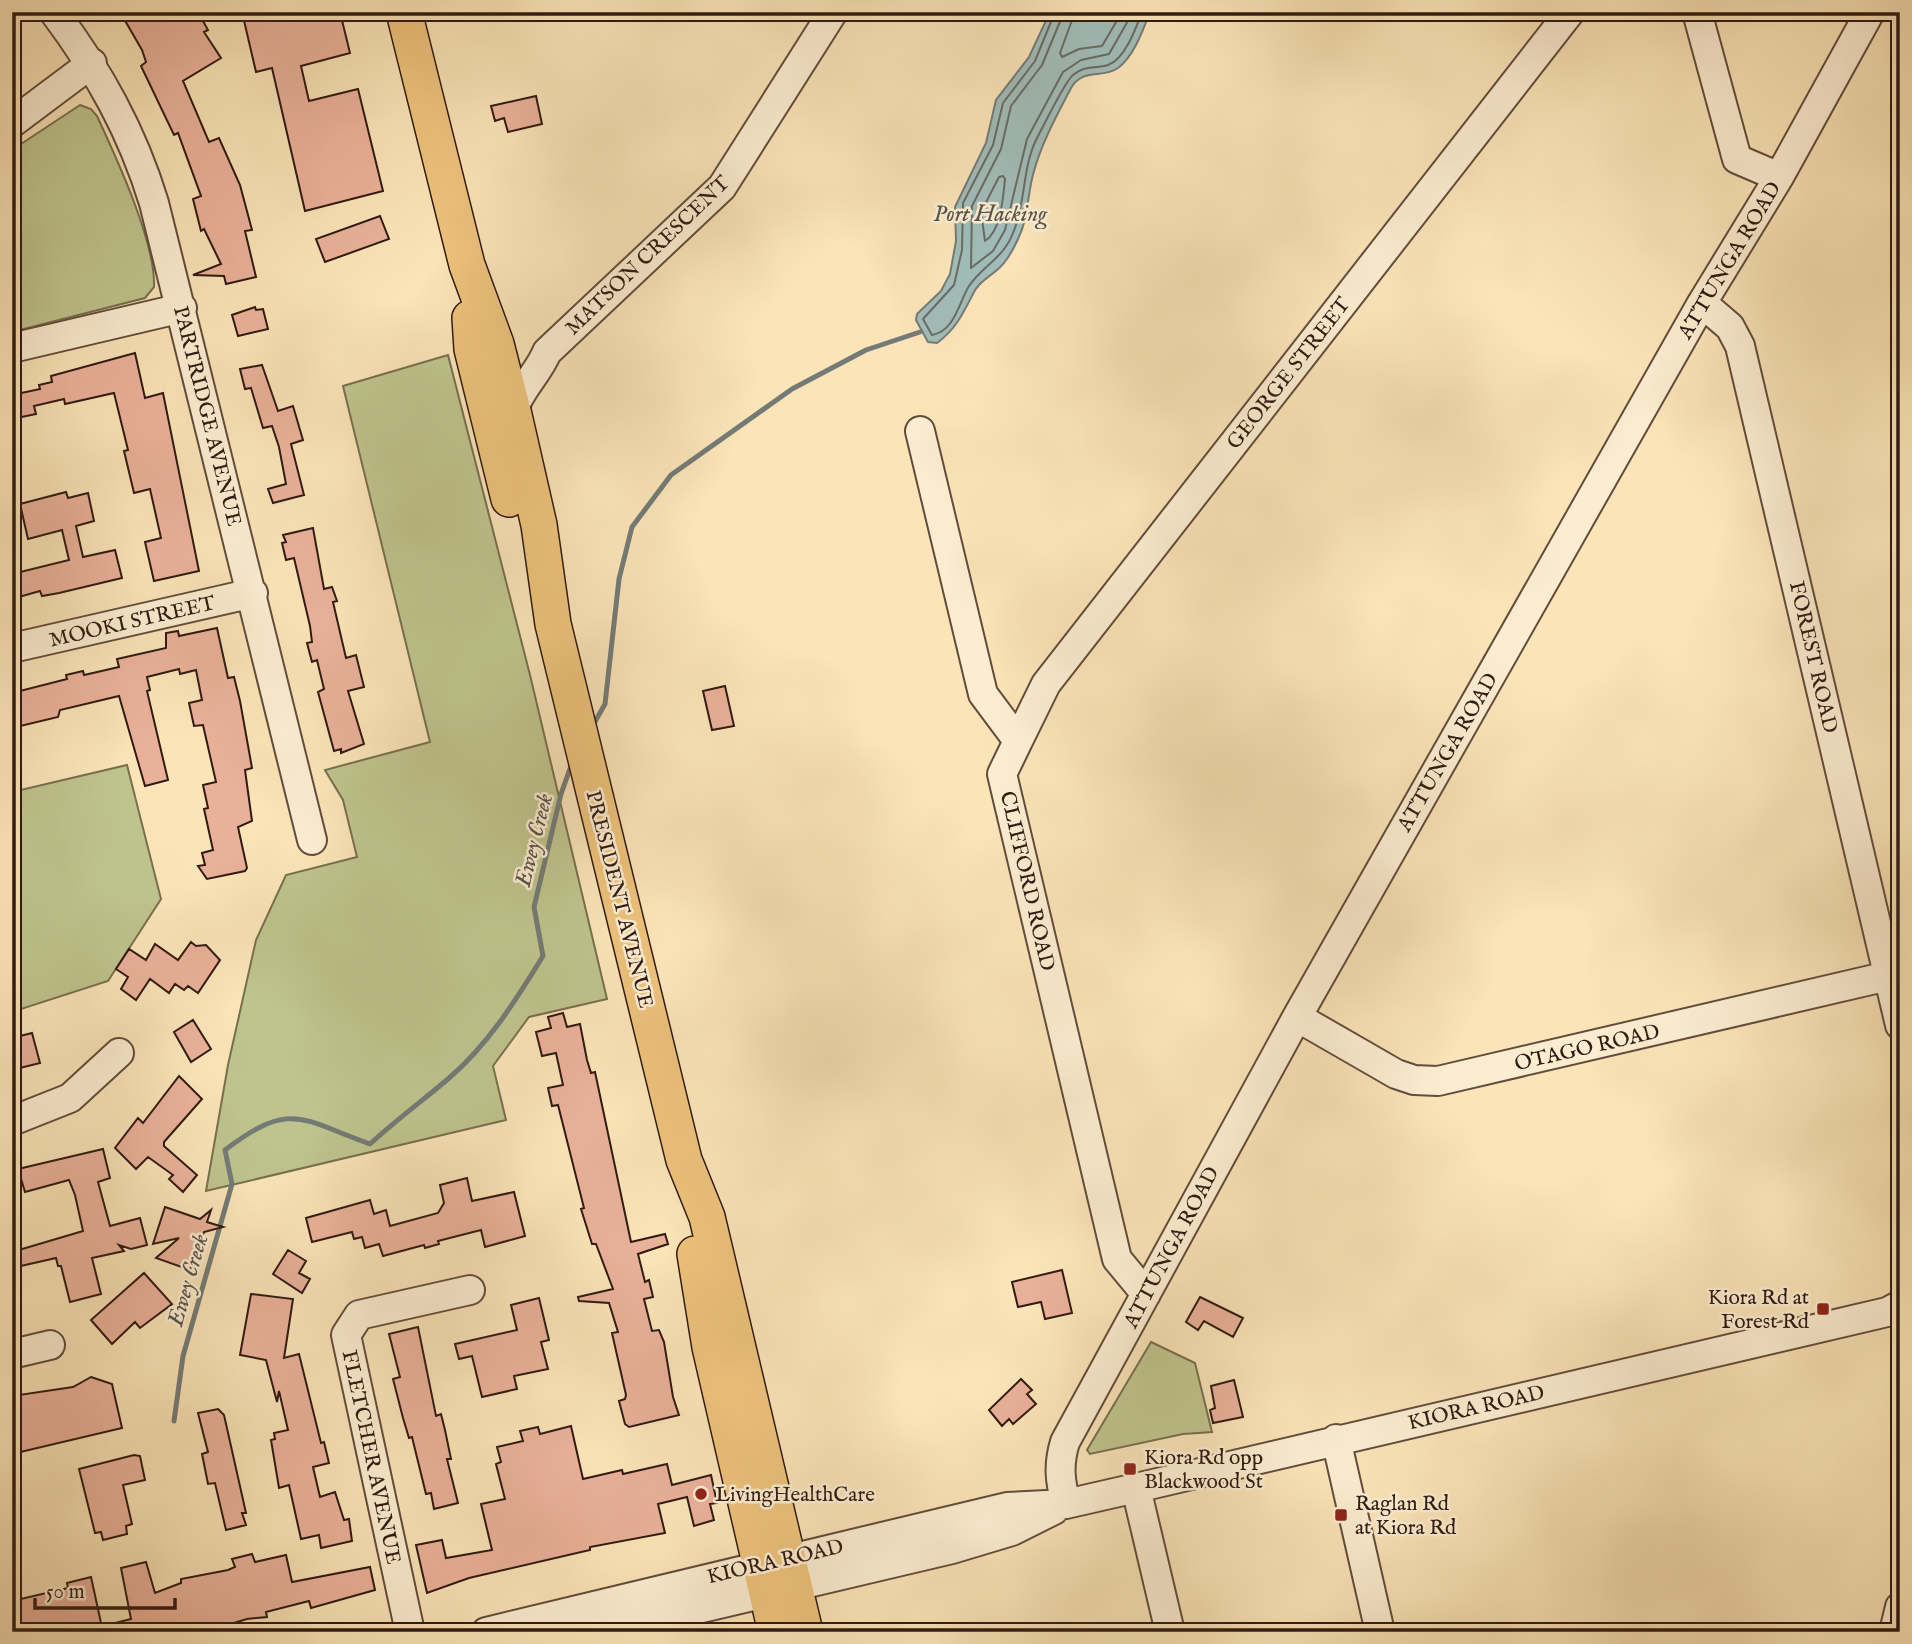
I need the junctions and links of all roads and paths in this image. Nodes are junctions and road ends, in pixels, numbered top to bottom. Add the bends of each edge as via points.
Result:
1 (54, 12) edge
2 (404, 12) edge
3 (833, 12) edge
4 (1570, 12) edge
5 (1697, 12) edge
6 (1870, 12) edge
7 (92, 63) junction
8 (12, 123) edge
9 (1779, 177) junction
10 (467, 265) junction
11 (1702, 303) junction
12 (182, 308) junction
13 (496, 344) junction
14 (12, 348) edge
15 (547, 352) junction
16 (513, 411) junction
17 (920, 431) dead end
18 (253, 593) junction
19 (553, 624) junction
20 (12, 648) edge
21 (1018, 741) junction
22 (312, 840) dead end
23 (1888, 976) junction
24 (1297, 1017) junction
25 (1900, 1025) edge
26 (119, 1053) dead end
27 (12, 1121) edge
28 (470, 1290) dead end
29 (1146, 1294) junction
30 (1896, 1310) edge
31 (50, 1345) dead end
32 (12, 1354) edge
33 (1336, 1439) junction
34 (1136, 1488) junction
35 (1066, 1504) junction
36 (777, 1575) junction
37 (1900, 1607) edge
38 (410, 1632) edge
39 (486, 1632) edge
40 (600, 1632) edge
41 (776, 1632) edge
42 (805, 1632) edge
43 (1170, 1632) edge
44 (1380, 1632) edge
45 (1894, 1632) edge

1 - 7 street, PARTRIDGE AVENUE
2 - 10 main road, PRESIDENT AVENUE
3 - 15 street, MATSON CRESCENT via 722,187
4 - 21 street, GEORGE STREET via 1046,684
5 - 9 street via 1737,159
6 - 9 street, ATTUNGA ROAD
7 - 8 street
7 - 12 street, PARTRIDGE AVENUE via 117,106 143,168
9 - 11 street, ATTUNGA ROAD
10 - 13 main road, PRESIDENT AVENUE
10 - 19 main road, PRESIDENT AVENUE via 472,349 484,401 515,523
11 - 23 street, FOREST ROAD via 1730,327 1741,346
11 - 24 street, ATTUNGA ROAD
12 - 14 street
12 - 18 street, PARTRIDGE AVENUE
13 - 15 street, MATSON CRESCENT via 517,354
13 - 16 main road, PRESIDENT AVENUE
15 - 16 street, MATSON CRESCENT via 521,389
16 - 19 main road, PRESIDENT AVENUE via 538,525
17 - 21 street via 983,694
18 - 20 street, MOOKI STREET
18 - 22 street, PARTRIDGE AVENUE
19 - 36 main road, PRESIDENT AVENUE via 688,1175 688,1221 710,1347
21 - 29 street, CLIFFORD ROAD via 1002,774 1117,1259
23 - 24 street, OTAGO ROAD via 1438,1081 1396,1074
23 - 25 street, FOREST ROAD
24 - 29 street, ATTUNGA ROAD
26 - 27 street via 70,1098
28 - 38 street, FLETCHER AVENUE via 359,1315 346,1335
29 - 35 street, ATTUNGA ROAD via 1065,1442 1059,1477
30 - 33 street, KIORA ROAD
31 - 32 street
33 - 34 street, KIORA ROAD
33 - 44 street
34 - 35 street, KIORA ROAD
34 - 43 street
35 - 36 street, KIORA ROAD via 1012,1531 952,1549
36 - 39 street, KIORA ROAD
36 - 40 street, KIORA ROAD
36 - 41 main road, PRESIDENT AVENUE
36 - 42 main road, PRESIDENT AVENUE
37 - 45 street

